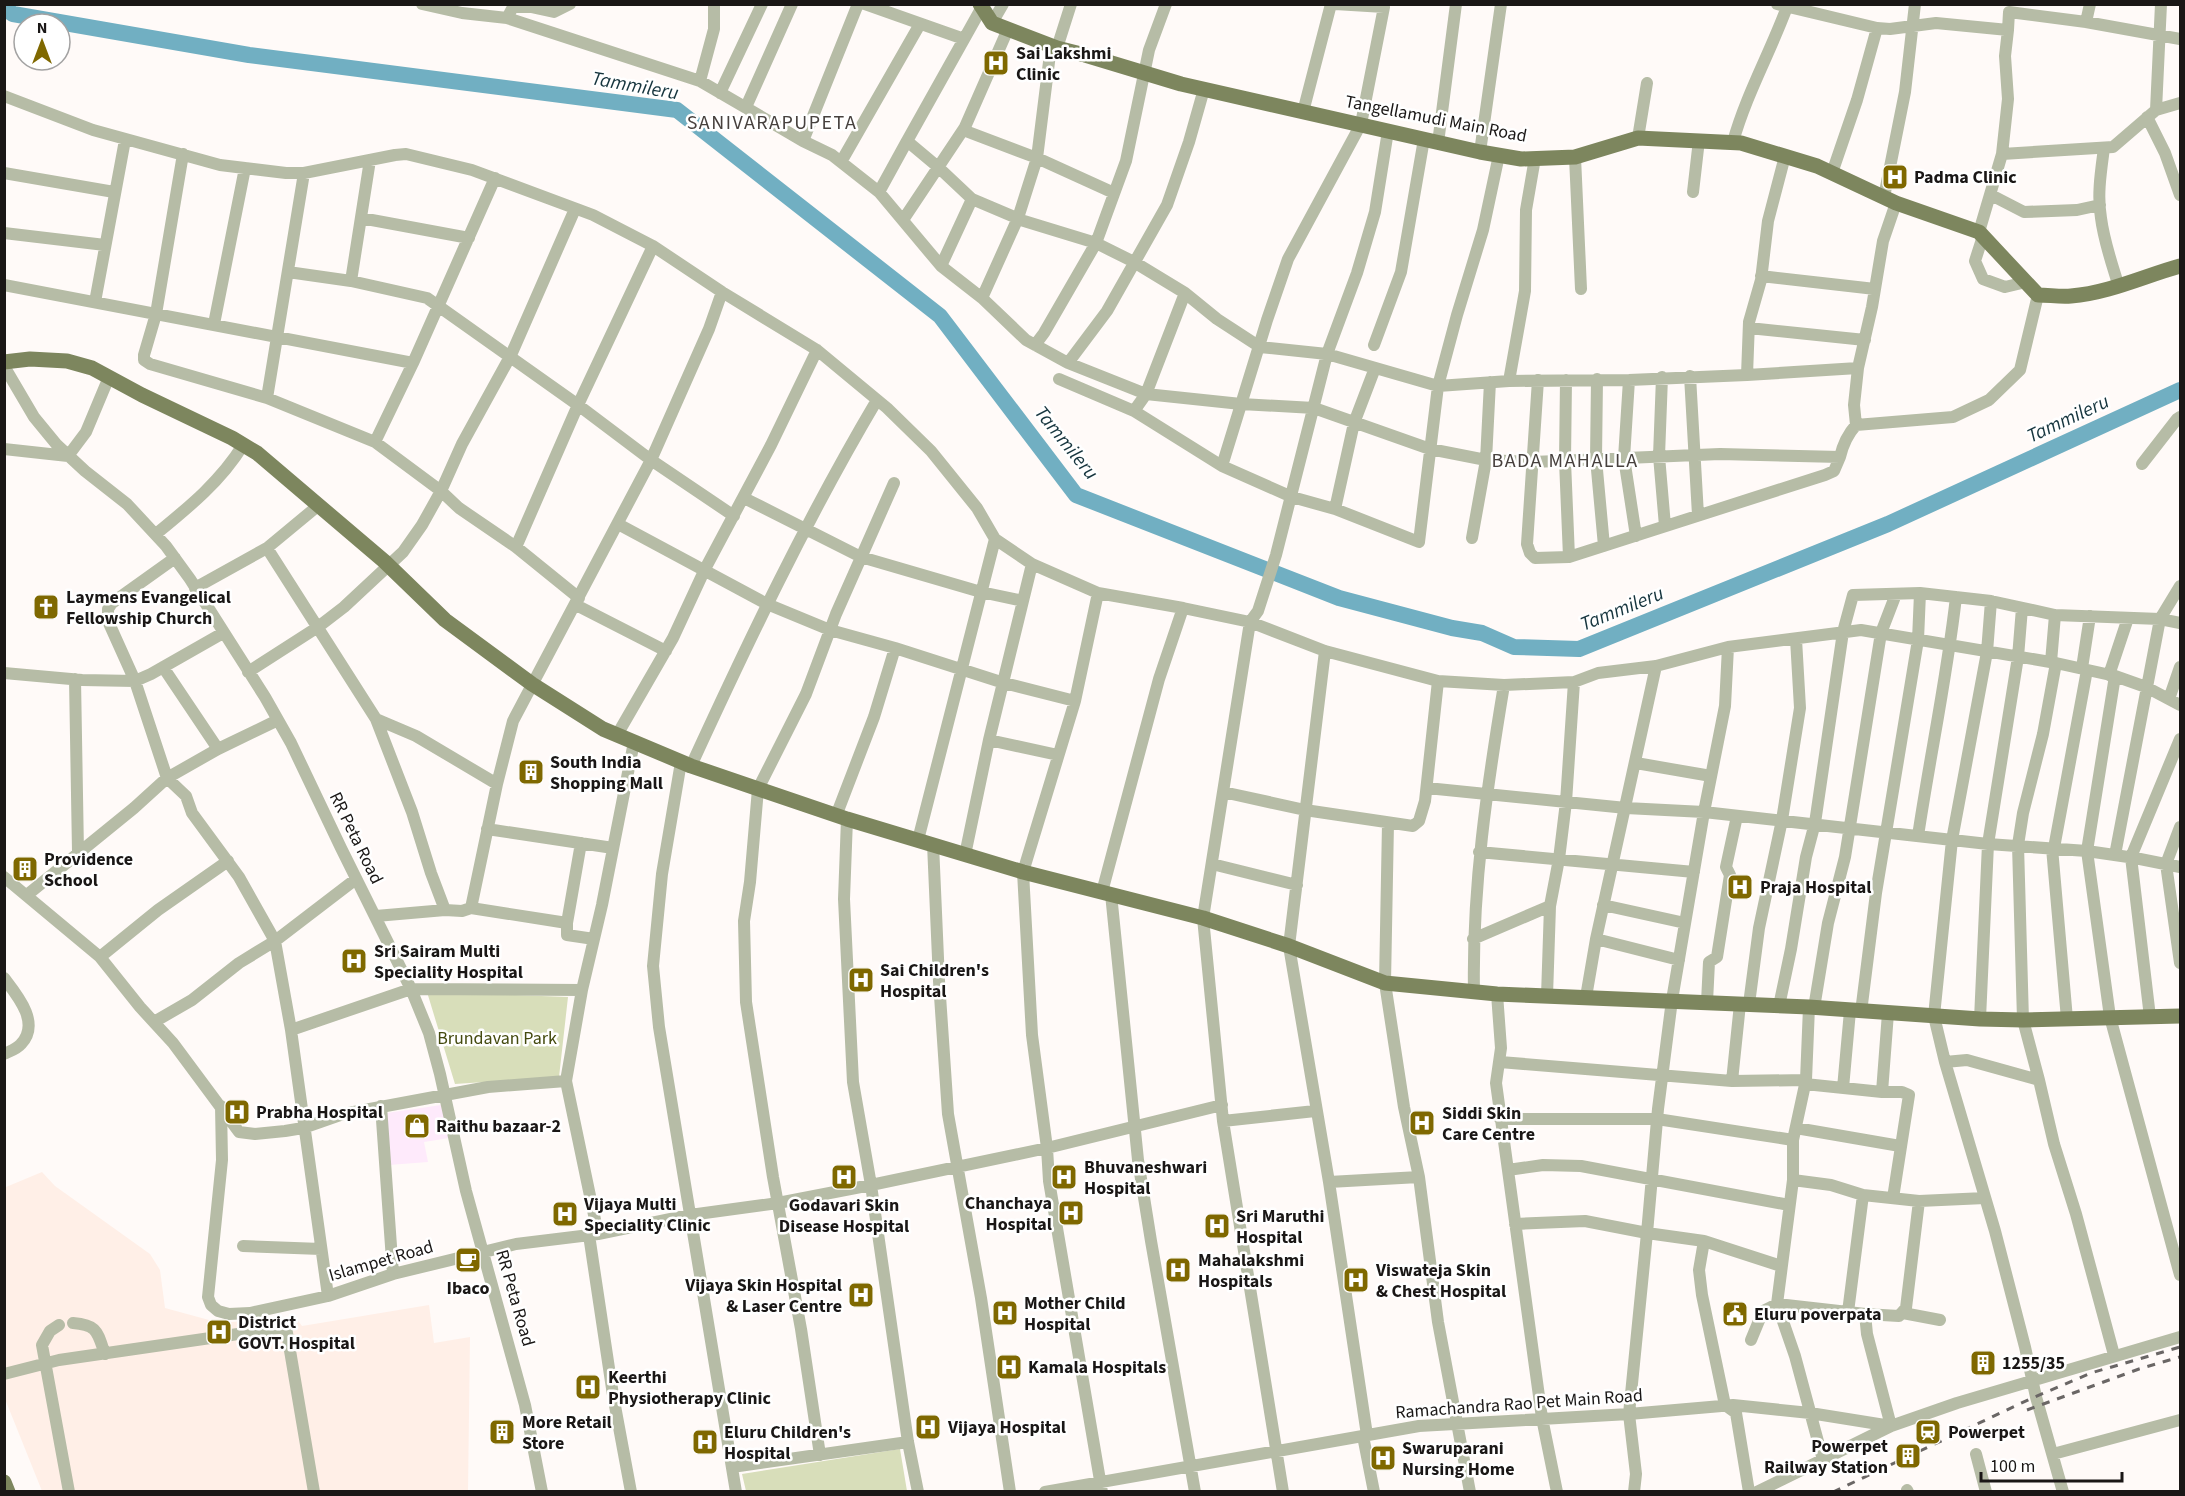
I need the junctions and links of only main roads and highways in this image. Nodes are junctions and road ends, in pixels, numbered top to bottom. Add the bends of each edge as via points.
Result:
1 (981, 6) edge
2 (2181, 266) edge
3 (4, 364) edge
4 (2181, 1016) edge
5 (4, 1482) edge
6 (8, 1491) edge

1 - 2 main road, Tangellamudi Main Road via 992,23 1054,47 1204,90 1480,152 1521,159 1575,157 1638,138 1741,143 1832,173 1890,200 1981,234 2038,295 2070,296 2119,287
3 - 4 main road via 30,359 67,361 92,368 257,453 388,564 445,620 532,684 603,729 686,764 842,818 1023,872 1203,918 1385,983 1497,994 1812,1007 1980,1019
5 - 6 main road

